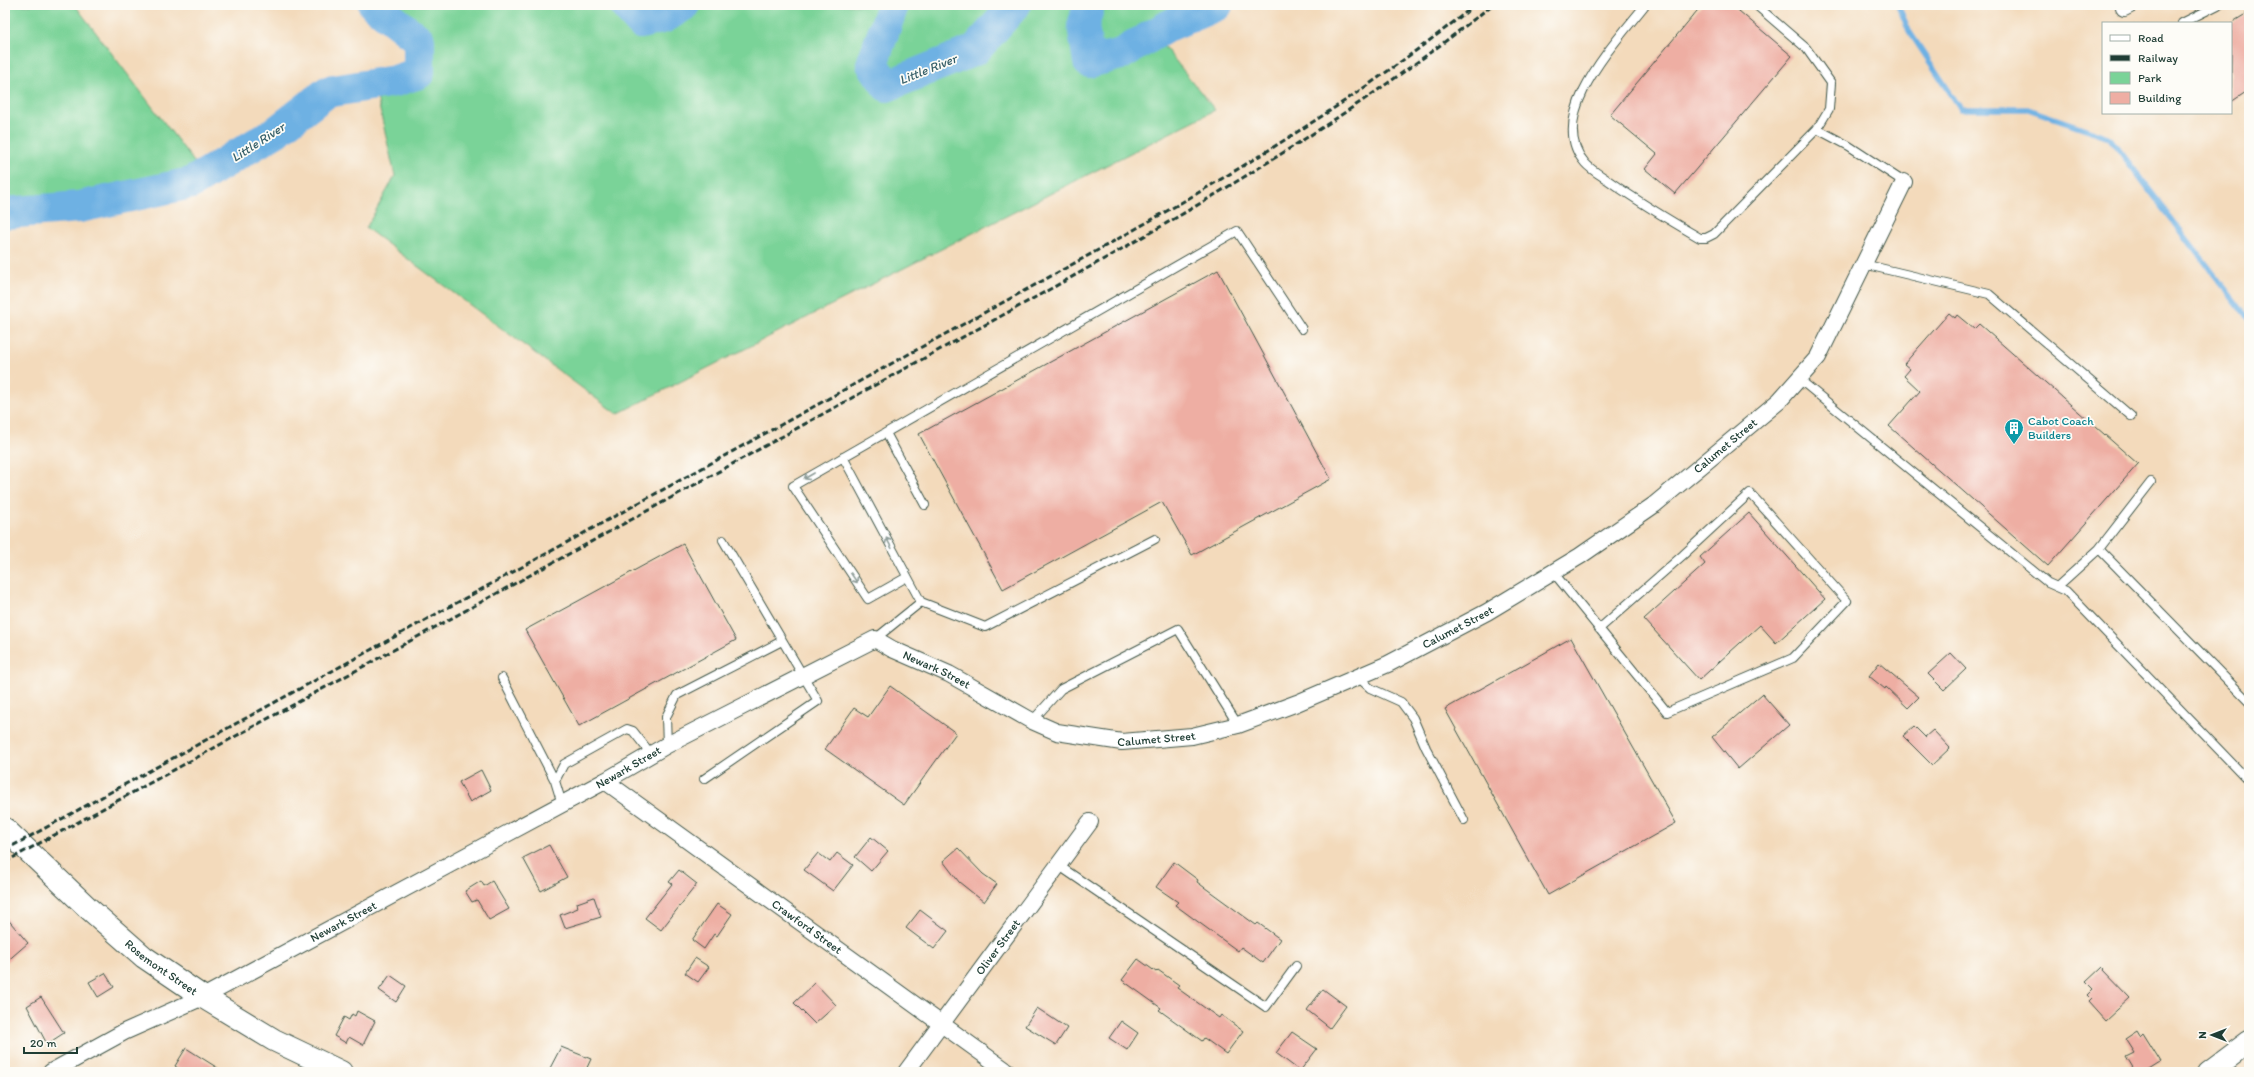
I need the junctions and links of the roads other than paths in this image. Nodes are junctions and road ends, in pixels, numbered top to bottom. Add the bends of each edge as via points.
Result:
1 (1645, 5) edge
2 (1756, 5) edge
3 (2218, 5) edge
4 (2184, 22) edge
5 (1817, 129) junction
6 (1904, 182) joint
7 (1863, 264) junction
8 (1302, 329) dead end
9 (1799, 379) junction
10 (2131, 416) dead end
11 (886, 433) junction
12 (843, 457) junction
13 (2151, 482) dead end
14 (925, 505) dead end
15 (1155, 539) dead end
16 (723, 540) dead end
17 (2099, 549) junction
18 (1553, 572) junction
19 (908, 577) junction
20 (2057, 587) junction
21 (921, 602) junction
22 (1599, 629) junction
23 (875, 639) junction
24 (782, 641) junction
25 (802, 674) junction
26 (1358, 677) junction
27 (502, 678) dead end
28 (2249, 702) edge
29 (1032, 721) junction
30 (1238, 725) junction
31 (1057, 732) joint
32 (667, 745) junction
33 (651, 754) junction
34 (704, 780) dead end
35 (555, 781) junction
36 (605, 781) junction
37 (2249, 781) edge
38 (562, 804) junction
39 (1464, 820) dead end
40 (1090, 822) dead end
41 (5, 829) edge
42 (1058, 865) junction
43 (1296, 966) dead end
44 (203, 997) junction
45 (941, 1024) junction
46 (2249, 1042) edge
47 (51, 1072) edge
48 (341, 1072) edge
49 (906, 1072) edge
50 (1008, 1072) edge
51 (2209, 1072) edge

1 - 5 lane via 1586,84 1574,116 1576,147 1586,164 1643,206 1700,238 1706,238 1714,234
2 - 5 lane via 1806,48 1830,83 1829,109
3 - 4 lane
5 - 6 lane via 1849,146
6 - 7 street, Calumet Street
7 - 9 street, Calumet Street via 1818,357
7 - 10 lane via 1989,294
8 - 11 lane via 1237,231
9 - 18 street, Calumet Street via 1779,401 1654,505
9 - 20 lane via 2042,578
11 - 12 lane
11 - 14 lane
19 -> 12 lane
12 -> 19 lane via 793,486 868,599
13 - 17 lane
15 - 21 lane via 985,627
16 - 24 lane
17 - 20 lane
17 - 28 lane
18 - 22 lane
18 - 26 street, Calumet Street via 1486,612
19 - 21 lane
20 - 37 lane via 2066,591
21 - 23 lane
22 - 22 lane via 1667,712 1793,658 1848,601 1750,493
23 - 25 street, Newark Street
23 - 29 street, Newark Street via 949,674
24 - 25 lane
24 - 32 lane via 677,695 666,717
25 - 32 street, Newark Street
25 - 34 lane via 818,701
26 - 30 street, Calumet Street
26 - 39 lane via 1370,688 1401,702
27 - 35 lane
29 - 30 lane via 1061,689 1178,629
29 - 31 street, Newark Street
30 - 31 street, Calumet Street via 1192,736 1149,741 1122,742
32 - 33 street, Newark Street
33 - 35 lane via 633,731 627,729 564,764
33 - 36 street, Newark Street
35 - 38 lane
36 - 38 street, Newark Street
36 - 45 street, Crawford Street
38 - 44 street, Newark Street
40 - 42 street, Oliver Street
41 - 44 main road, Rosemont Street via 144,957
42 - 43 lane via 1266,1007
42 - 45 street, Oliver Street
44 - 47 street, Newark Street via 124,1032
44 - 48 main road, Rosemont Street via 274,1040
45 - 49 street, Oliver Street
45 - 50 street, Crawford Street
46 - 51 main road

